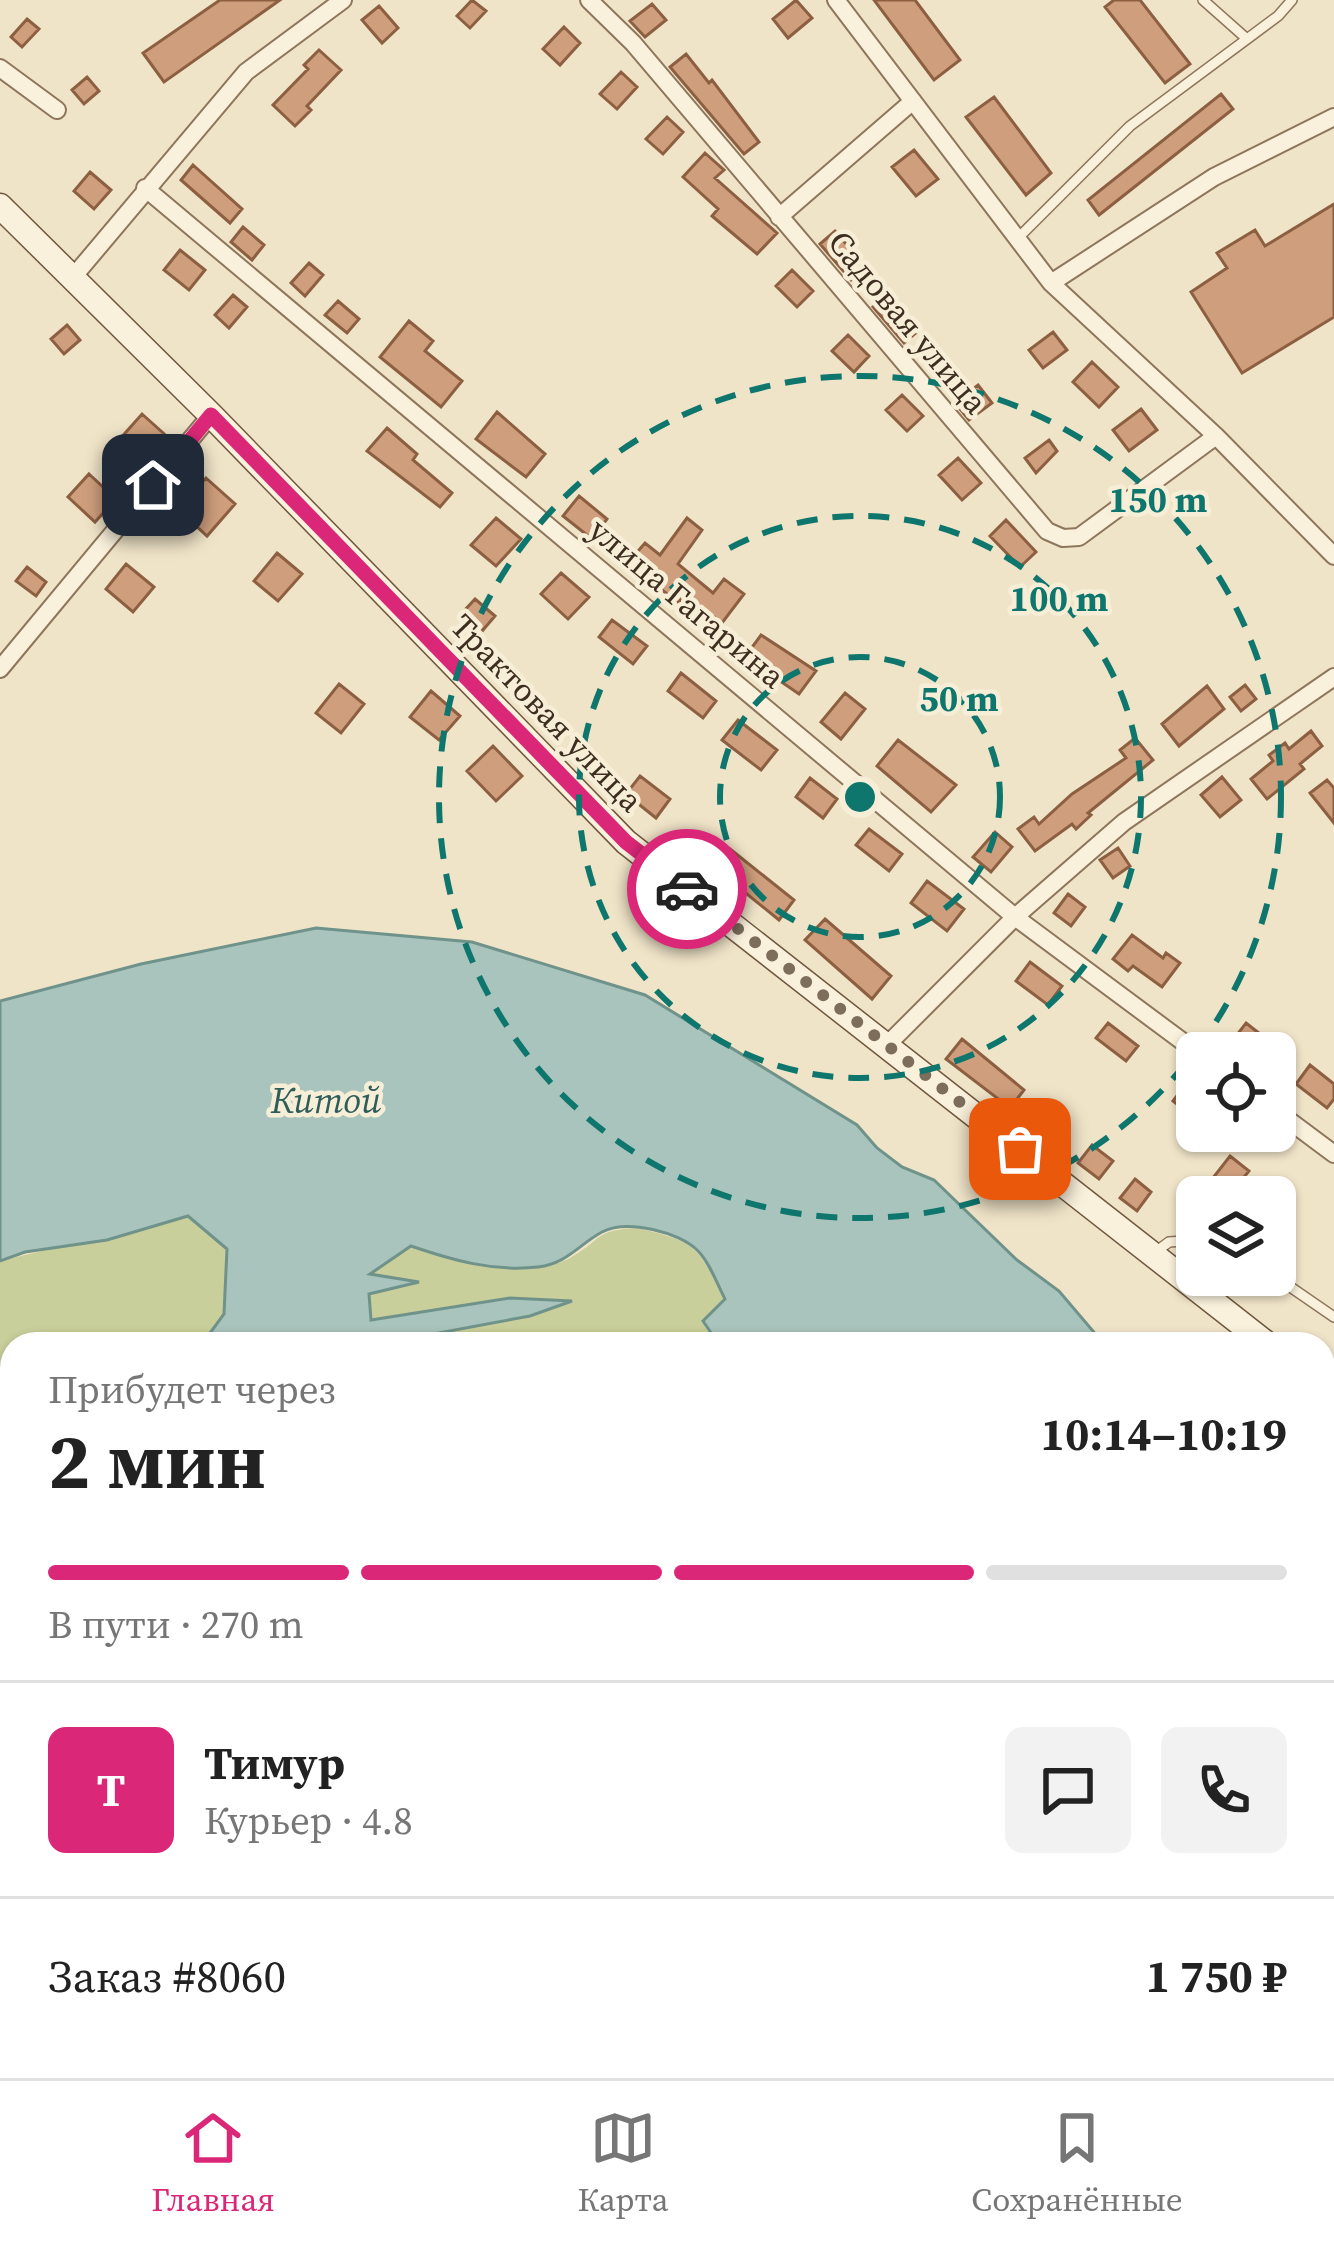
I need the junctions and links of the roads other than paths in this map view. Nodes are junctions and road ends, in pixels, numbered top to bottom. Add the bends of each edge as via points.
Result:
1 (343, 0) edge
2 (590, 0) edge
3 (836, 0) edge
4 (1203, 0) edge
5 (1292, 0) edge
6 (1247, 39) junction
7 (0, 68) edge
8 (913, 101) junction
9 (57, 110) dead end
10 (1334, 117) edge
11 (146, 188) junction
12 (0, 206) edge
13 (779, 217) junction
14 (1018, 238) junction
15 (74, 276) junction
16 (1052, 283) junction
17 (211, 415) junction
18 (1216, 436) junction
19 (1334, 556) edge
20 (0, 670) edge
21 (1334, 677) edge
22 (1015, 917) junction
23 (1176, 1037) edge
24 (887, 1045) junction
25 (1296, 1126) edge
26 (1334, 1154) edge
27 (1176, 1242) edge
28 (1154, 1253) junction
29 (1296, 1291) edge
30 (1334, 1317) edge
31 (1252, 1332) edge

1 - 11 street via 246,72
2 - 13 street, Садовая улица
3 - 8 street
4 - 6 lane
5 - 6 lane
6 - 14 lane via 1130,126
7 - 9 street
8 - 13 street
8 - 14 street
10 - 16 street via 1214,177
11 - 15 street
11 - 22 street, улица Гагарина
12 - 15 street, Трактовая улица
13 - 18 street, Садовая улица via 1047,531 1079,537
14 - 16 street
15 - 17 street, Трактовая улица
16 - 18 street
17 - 20 street
17 - 24 street, Трактовая улица via 626,842
18 - 19 street
21 - 22 street via 1124,822
22 - 23 street, улица Гагарина
22 - 24 street
24 - 28 street, Трактовая улица
25 - 26 street
27 - 28 lane
28 - 31 street, Трактовая улица
29 - 30 lane

